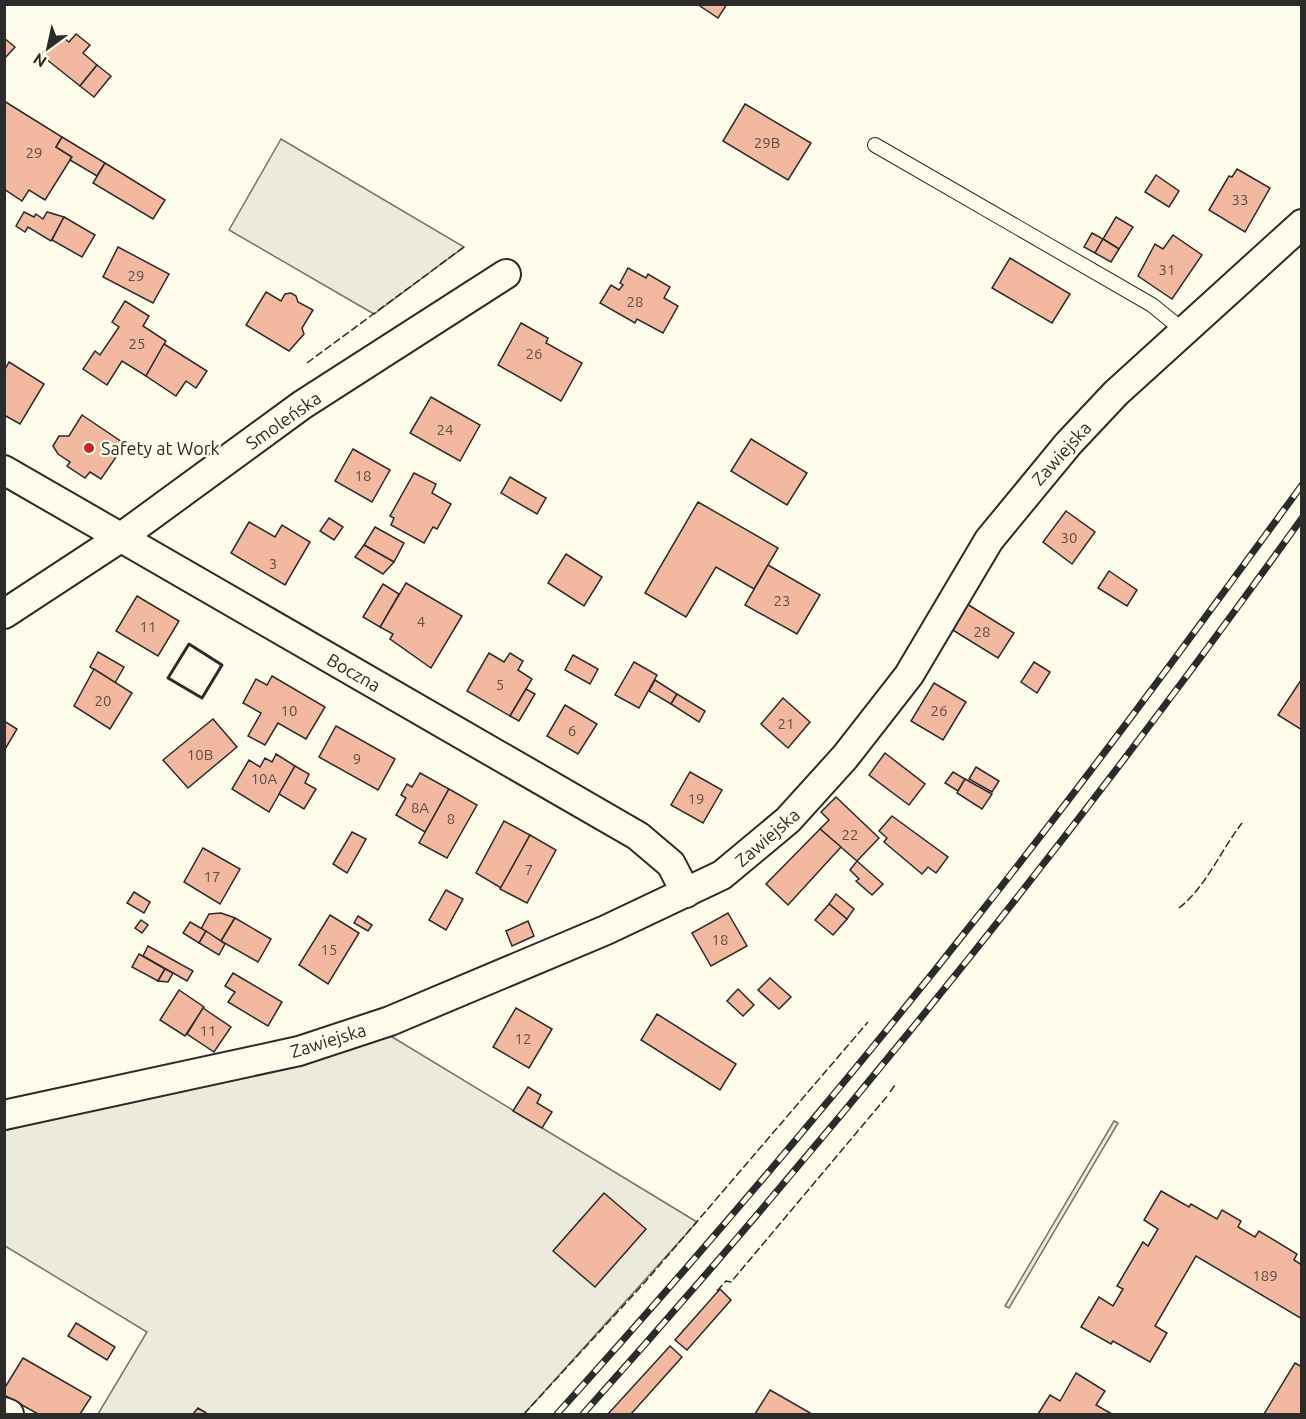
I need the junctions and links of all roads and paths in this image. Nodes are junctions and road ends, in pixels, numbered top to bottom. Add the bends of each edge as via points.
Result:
1 (875, 145) dead end
2 (1302, 224) edge
3 (506, 274) dead end
4 (1184, 331) junction
5 (4, 470) edge
6 (120, 538) junction
7 (4, 614) edge
8 (686, 893) junction
9 (4, 1115) edge
10 (4, 1412) edge
11 (9, 1414) edge

1 - 4 lane via 1152,304
2 - 4 street, Zawiejska
3 - 6 street, Smoleńska via 302,405
4 - 8 street, Zawiejska via 1116,393 1026,493 989,540 909,675 813,794 745,859
5 - 6 street, Boczna
6 - 7 street, Smoleńska
6 - 8 street, Boczna via 638,836 671,864
8 - 9 street, Zawiejska via 390,1021 299,1051
10 - 11 street

